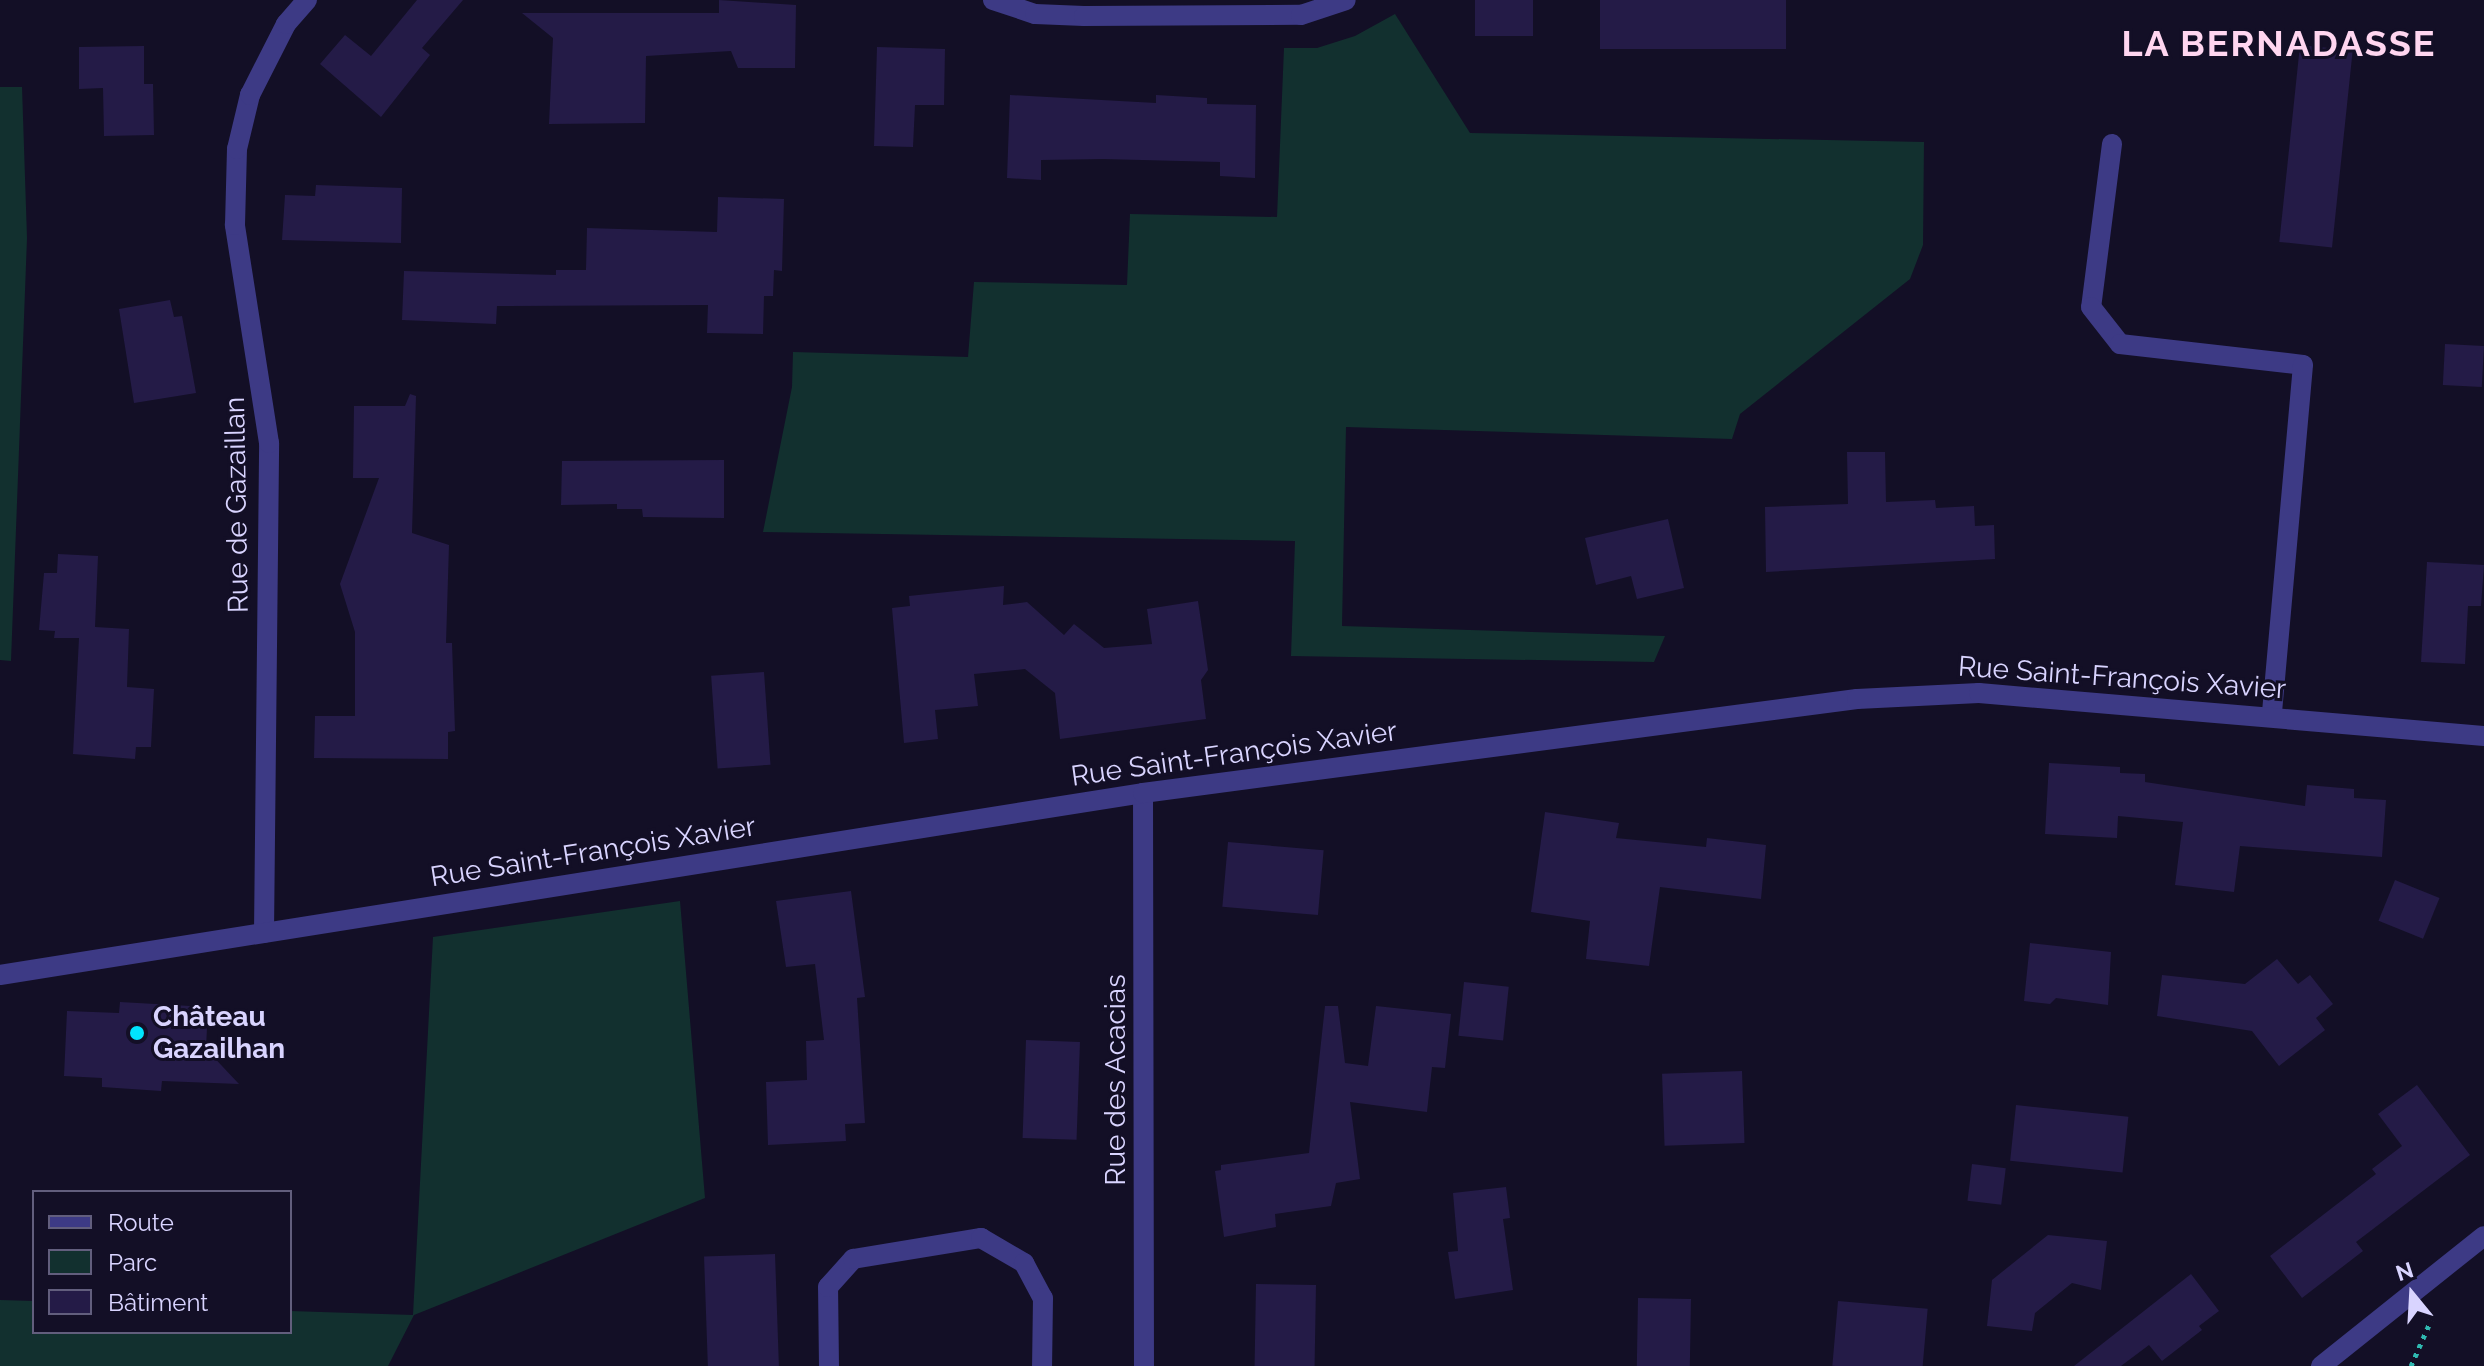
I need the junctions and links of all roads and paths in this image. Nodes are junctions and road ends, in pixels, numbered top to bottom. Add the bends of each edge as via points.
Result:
1 (307, 0) edge
2 (993, 0) edge
3 (1346, 0) edge
4 (2112, 144) dead end
5 (2272, 715) junction
6 (2484, 736) edge
7 (1143, 793) junction
8 (264, 933) junction
9 (0, 975) edge
10 (2484, 1236) edge
11 (2432, 1318) dead end
12 (829, 1366) edge
13 (1042, 1366) edge
14 (1144, 1366) edge
15 (2321, 1366) edge
16 (2411, 1366) edge

1 - 8 street, Rue de Gazaillan via 286,24 250,95 237,149 235,225 269,443
2 - 3 street via 1035,14 1084,16 1301,15
4 - 5 street via 2091,307 2120,344 2303,365
5 - 6 street, Rue Saint-François Xavier
5 - 7 street, Rue Saint-François Xavier via 1979,693 1857,699
7 - 8 street, Rue Saint-François Xavier
7 - 14 street, Rue des Acacias
8 - 9 street, Rue Saint-François Xavier
10 - 15 street
11 - 16 path
12 - 13 street via 828,1287 853,1259 981,1238 1024,1263 1043,1298

